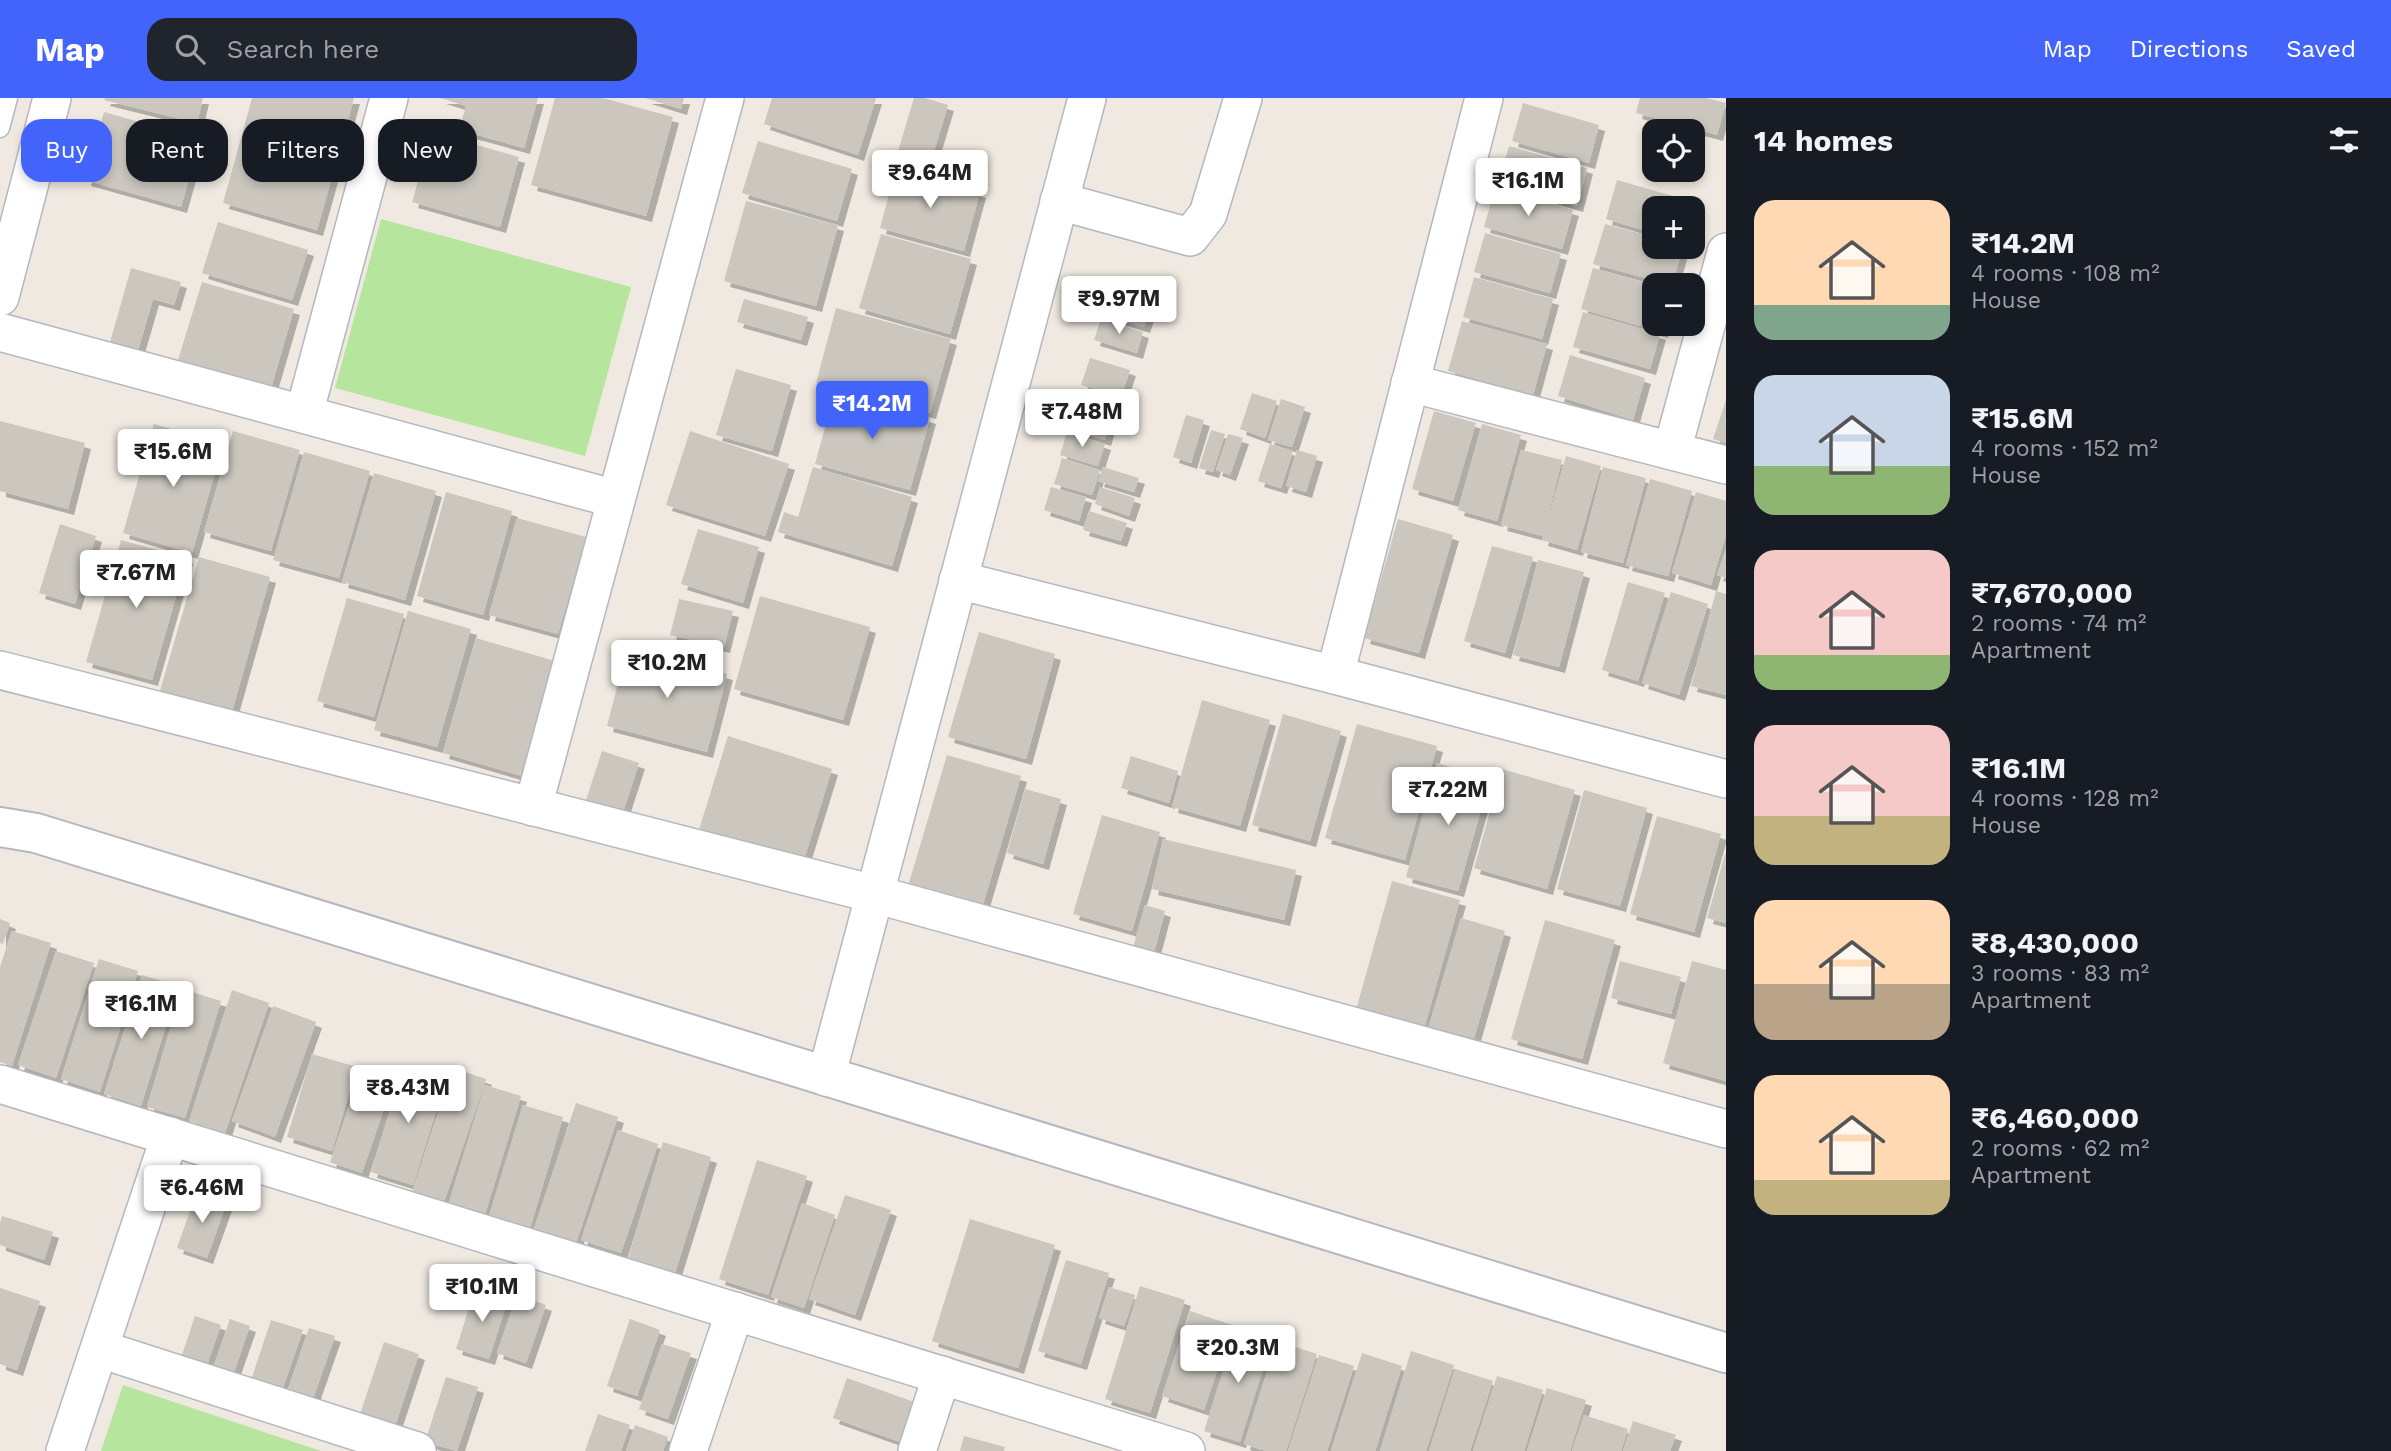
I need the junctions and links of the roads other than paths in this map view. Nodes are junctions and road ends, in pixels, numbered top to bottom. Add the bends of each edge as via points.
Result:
1 (8, 98) edge
2 (52, 98) edge
3 (389, 98) edge
4 (725, 98) edge
5 (1087, 98) edge
6 (1243, 98) edge
7 (1484, 98) edge
8 (0, 128) edge
9 (1059, 201) junction
10 (1726, 252) edge
11 (0, 297) edge
12 (0, 332) edge
13 (1410, 383) junction
14 (304, 414) junction
15 (1672, 451) junction
16 (1726, 465) edge
17 (616, 499) junction
18 (958, 580) junction
19 (0, 670) edge
20 (1335, 675) junction
21 (1726, 779) edge
22 (533, 807) junction
23 (0, 827) edge
24 (874, 894) junction
25 (825, 1077) junction
26 (0, 1084) edge
27 (1726, 1129) edge
28 (170, 1136) junction
29 (735, 1311) junction
30 (1722, 1347) edge
31 (100, 1349) junction
32 (942, 1375) junction
33 (65, 1451) edge
34 (417, 1451) edge
35 (688, 1451) edge
36 (917, 1451) edge
37 (1186, 1451) edge

1 - 8 lane
2 - 11 street
3 - 14 street
4 - 17 street
5 - 9 street
6 - 9 street via 1208,214 1191,237
7 - 13 street
9 - 18 street
10 - 15 street
12 - 14 street
13 - 15 street
13 - 20 street
14 - 17 street
15 - 16 street
17 - 22 street
18 - 20 street
18 - 24 street
19 - 22 street
20 - 21 street
22 - 24 street
23 - 25 street via 50,837
24 - 25 street
24 - 27 street
25 - 30 street
26 - 28 street
28 - 29 street
28 - 31 street
29 - 32 street
29 - 35 street
31 - 33 street
31 - 34 street
32 - 36 street
32 - 37 street

